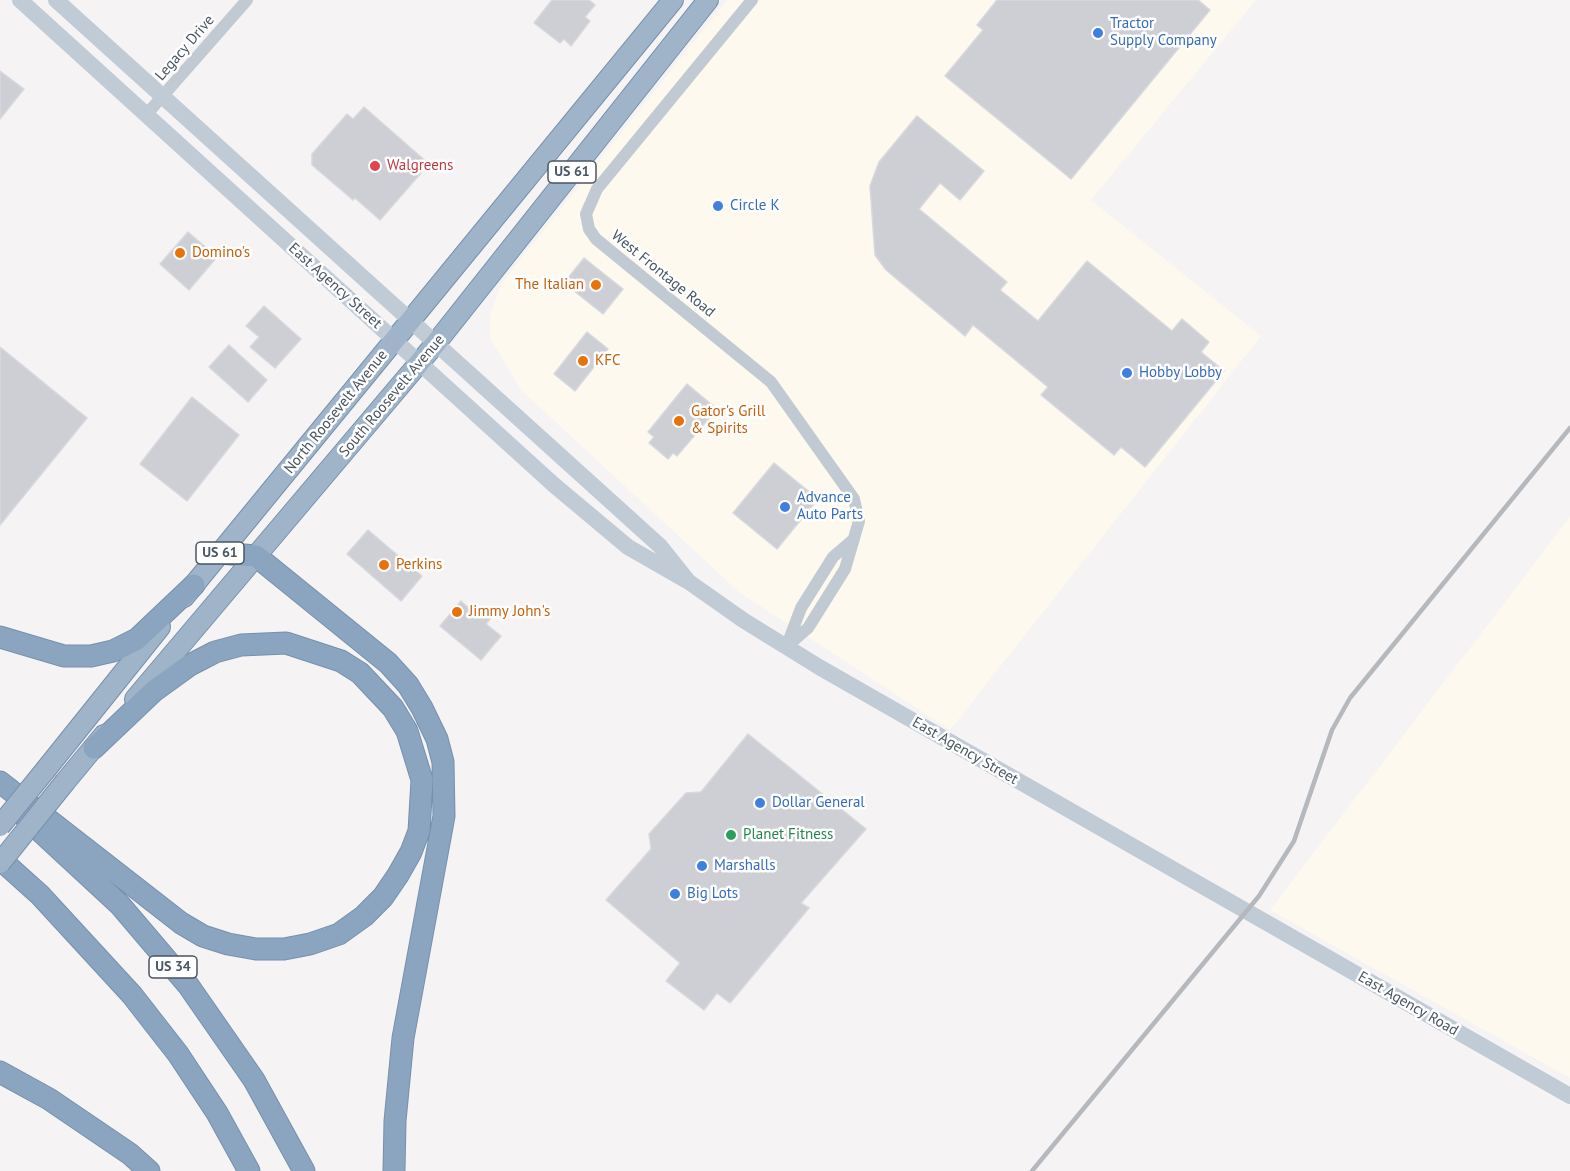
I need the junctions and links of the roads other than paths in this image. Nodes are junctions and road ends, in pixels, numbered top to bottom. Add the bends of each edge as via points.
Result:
1 (20, 0) edge
2 (56, 0) edge
3 (247, 0) edge
4 (673, 0) edge
5 (708, 0) edge
6 (752, 0) edge
7 (163, 96) junction
8 (146, 115) junction
9 (411, 320) junction
10 (395, 340) junction
11 (436, 343) junction
12 (420, 363) junction
13 (219, 553) junction
14 (256, 556) junction
15 (689, 582) junction
16 (194, 585) junction
17 (0, 637) edge
18 (786, 647) junction
19 (94, 748) junction
20 (0, 782) edge
21 (0, 798) edge
22 (0, 826) edge
23 (0, 861) edge
24 (1247, 912) joint
25 (0, 1072) edge
26 (1570, 1096) edge
27 (148, 1171) edge
28 (249, 1171) edge
29 (304, 1171) edge
30 (394, 1171) edge

1 - 8 main road, East Agency Street
2 - 7 main road, East Agency Street
3 - 7 street, Legacy Drive
4 - 9 highway, North Roosevelt Avenue / US 61
5 - 11 highway, South Roosevelt Avenue / US 61
6 - 18 street, West Frontage Road via 597,189 588,206 587,221 596,239 760,372 782,395 854,500 859,522 854,539 827,566 801,608
7 - 8 street, Legacy Drive
7 - 9 main road, East Agency Street
8 - 10 main road, East Agency Street
9 - 10 highway, North Roosevelt Avenue / US 61
9 - 11 main road, East Agency Street
10 - 12 main road, East Agency Street
10 - 13 highway, North Roosevelt Avenue / US 61
11 - 12 highway, South Roosevelt Avenue / US 61
11 - 15 main road, East Agency Street via 660,546
12 - 14 highway, South Roosevelt Avenue / US 61
12 - 15 main road, East Agency Street via 612,535
13 - 14 highway
13 - 16 highway, North Roosevelt Avenue / US 61
14 - 19 highway, South Roosevelt Avenue / US 61
14 - 30 highway via 388,663 408,685 422,708 443,762 444,816 403,1038
15 - 18 main road, East Agency Street
16 - 17 highway via 137,639 113,651 64,656
16 - 22 highway, North Roosevelt Avenue / US 61, bridge
18 - 24 main road, East Agency Street
19 - 20 highway via 154,691 190,665 240,645 286,643 341,661 360,673 393,708 407,731 422,780 419,831 398,875 364,916 339,934 310,944 256,949 228,945 182,923
19 - 23 highway, South Roosevelt Avenue / US 61, bridge
21 - 29 highway, US 34 via 81,867 154,942 254,1080
23 - 28 highway via 40,895 132,995 178,1054
24 - 26 main road, East Agency Road
25 - 27 highway via 50,1099 130,1154

